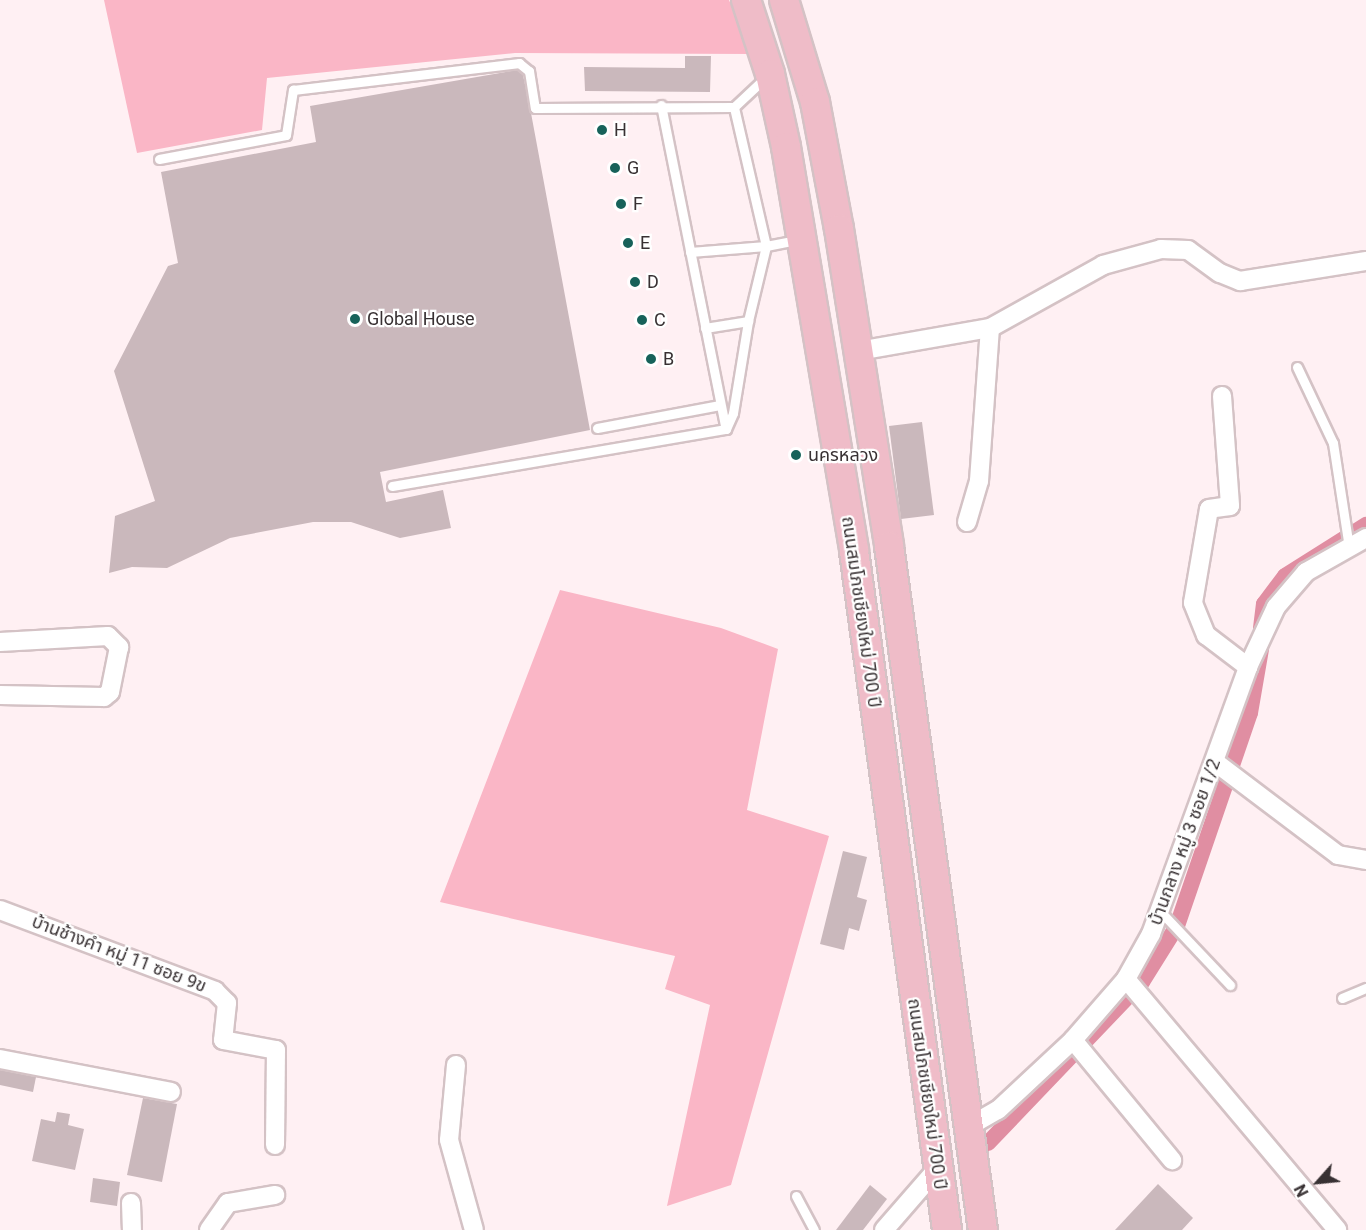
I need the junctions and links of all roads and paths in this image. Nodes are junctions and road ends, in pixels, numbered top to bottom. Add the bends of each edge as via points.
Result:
1 (746, 0) edge
2 (784, 0) edge
3 (770, 74) junction
4 (661, 105) junction
5 (734, 107) junction
6 (159, 159) dead end
7 (802, 239) junction
8 (766, 246) junction
9 (690, 252) junction
10 (1366, 261) edge
11 (747, 321) junction
12 (705, 328) junction
13 (990, 328) junction
14 (858, 351) junction
15 (1297, 367) dead end
16 (1222, 396) dead end
17 (720, 405) junction
18 (597, 428) dead end
19 (726, 429) junction
20 (392, 486) dead end
21 (967, 522) dead end
22 (1354, 542) edge
23 (0, 642) edge
24 (1248, 667) junction
25 (0, 695) edge
26 (1215, 762) junction
27 (1366, 860) edge
28 (0, 910) edge
29 (1160, 911) junction
30 (1126, 978) junction
31 (1230, 985) dead end
32 (1366, 988) edge
33 (1341, 998) dead end
34 (1073, 1040) junction
35 (0, 1059) edge
36 (456, 1065) dead end
37 (171, 1092) dead end
38 (968, 1127) junction
39 (274, 1145) dead end
40 (1172, 1160) dead end
41 (937, 1169) junction
42 (275, 1195) dead end
43 (796, 1196) dead end
44 (131, 1203) dead end
45 (132, 1230) edge
46 (209, 1230) edge
47 (474, 1230) edge
48 (814, 1230) edge
49 (884, 1230) edge
50 (947, 1230) edge
51 (983, 1230) edge
52 (1337, 1230) edge

1 - 3 main road, ถนนสมโภชเชียงใหม่ 700 ปี
2 - 14 main road, ถนนสมโภชเชียงใหม่ 700 ปี via 816,102
3 - 5 lane
3 - 7 main road, ถนนสมโภชเชียงใหม่ 700 ปี
4 - 5 lane
4 - 6 lane via 536,108 529,71 519,63 293,90 286,135
4 - 9 lane
5 - 8 lane
7 - 8 lane
7 - 41 main road, ถนนสมโภชเชียงใหม่ 700 ปี via 854,551
8 - 9 lane
8 - 11 lane
9 - 12 lane
10 - 13 street via 1240,281 1220,273 1188,249 1161,249 1103,265
11 - 12 lane
11 - 19 lane via 733,413
12 - 17 lane
13 - 14 street
13 - 21 street via 979,481
14 - 38 main road, ถนนสมโภชเชียงใหม่ 700 ปี
15 - 22 lane via 1333,443 1344,523
16 - 24 street via 1230,506 1209,509 1193,603 1206,635
17 - 18 lane
17 - 19 lane
19 - 20 lane
22 - 24 street, บ้านกลาง หมู่ 3 ซอย 1/2 via 1306,572 1276,607
23 - 25 street via 108,636 119,646 110,692 104,697
24 - 26 street, บ้านกลาง หมู่ 3 ซอย 1/2
26 - 27 street via 1338,855
26 - 29 street, บ้านกลาง หมู่ 3 ซอย 1/2
28 - 39 street, บ้านช้างคำ หมู่ 11 ซอย 9ข via 215,991 227,1003 223,1040 276,1050
29 - 30 street, บ้านกลาง หมู่ 3 ซอย 1/2
29 - 31 lane
30 - 34 street, บ้านกลาง หมู่ 3 ซอย 1/2
30 - 52 street
32 - 33 lane
34 - 38 street, บ้านกลาง หมู่ 3 ซอย 1/2 via 998,1110
34 - 40 street
35 - 37 street
36 - 47 street via 449,1140
38 - 51 main road, ถนนสมโภชเชียงใหม่ 700 ปี
41 - 49 street
41 - 50 main road, ถนนสมโภชเชียงใหม่ 700 ปี
42 - 46 street via 228,1203
43 - 48 lane
44 - 45 street

